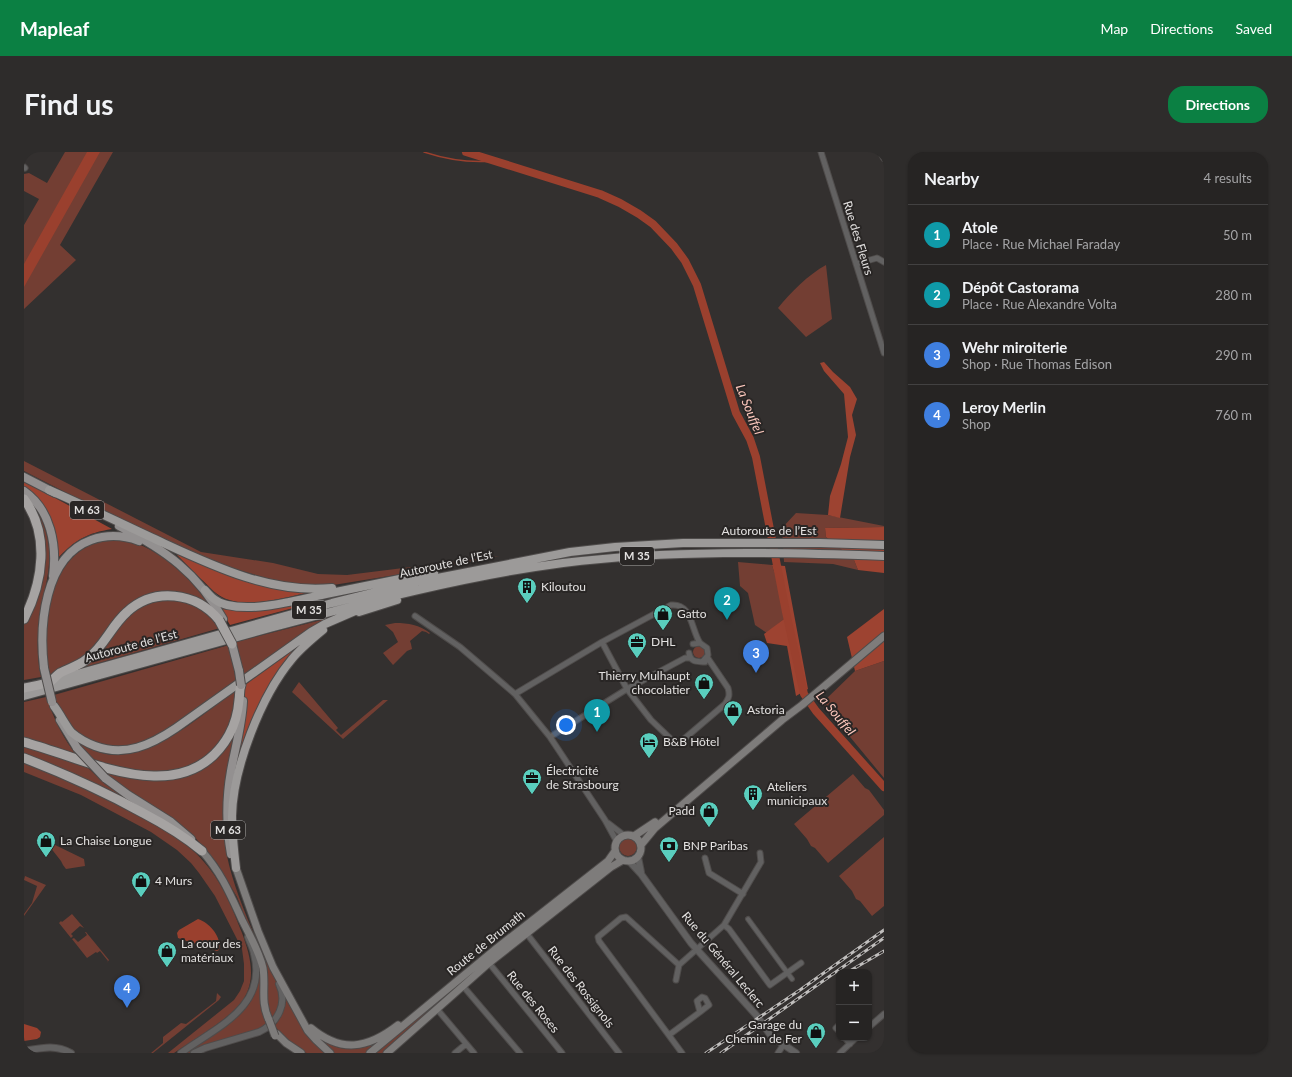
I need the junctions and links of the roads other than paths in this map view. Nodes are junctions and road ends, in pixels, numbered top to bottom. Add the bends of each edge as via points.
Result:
1 (821, 152) edge
2 (881, 152) edge
3 (884, 158) edge
4 (884, 262) edge
5 (856, 264) junction
6 (884, 350) edge
7 (24, 478) edge
8 (49, 490) junction
9 (24, 491) edge
10 (24, 499) edge
11 (884, 546) edge
12 (570, 552) junction
13 (884, 556) edge
14 (178, 564) junction
15 (469, 580) junction
16 (379, 583) junction
17 (205, 590) junction
18 (50, 591) junction
19 (397, 600) junction
20 (414, 616) dead end
21 (24, 619) edge
22 (221, 620) junction
23 (696, 636) junction
24 (884, 636) edge
25 (602, 642) junction
26 (700, 643) junction
27 (232, 644) joint
28 (694, 644) junction
29 (688, 656) junction
30 (707, 657) junction
31 (703, 661) junction
32 (711, 664) junction
33 (52, 681) junction
34 (241, 685) joint
35 (24, 688) edge
36 (627, 689) junction
37 (515, 694) junction
38 (24, 696) edge
39 (241, 699) junction
40 (53, 704) junction
41 (550, 737) junction
42 (24, 742) edge
43 (24, 758) edge
44 (705, 786) junction
45 (605, 820) junction
46 (625, 836) junction
47 (634, 836) junction
48 (617, 842) junction
49 (641, 845) junction
50 (202, 851) junction
51 (616, 851) junction
52 (760, 853) dead end
53 (638, 857) junction
54 (705, 858) dead end
55 (626, 860) junction
56 (236, 868) junction
57 (642, 874) junction
58 (743, 894) junction
59 (748, 919) dead end
60 (242, 921) junction
61 (724, 925) junction
62 (528, 933) junction
63 (696, 949) junction
64 (489, 963) junction
65 (801, 963) dead end
66 (679, 965) junction
67 (273, 967) junction
68 (788, 972) junction
69 (792, 978) dead end
70 (676, 980) dead end
71 (463, 986) junction
72 (448, 989) junction
73 (286, 990) junction
74 (437, 1009) junction
75 (700, 1012) dead end
76 (884, 1014) edge
77 (872, 1024) edge
78 (276, 1035) junction
79 (669, 1035) junction
80 (848, 1041) edge
81 (853, 1041) edge
82 (466, 1044) junction
83 (784, 1044) junction
84 (850, 1044) junction
85 (24, 1050) edge
86 (71, 1053) edge
87 (180, 1053) edge
88 (194, 1053) edge
89 (291, 1053) edge
90 (301, 1053) edge
91 (330, 1053) edge
92 (370, 1053) edge
93 (387, 1053) edge
94 (455, 1053) edge
95 (474, 1053) edge
96 (520, 1053) edge
97 (562, 1053) edge
98 (620, 1053) edge
99 (682, 1053) edge
100 (778, 1053) edge
101 (796, 1053) edge
102 (840, 1053) edge

1 - 5 street, Rue des Fleurs
2 - 3 street
4 - 5 street via 877,258
5 - 6 street, Rue des Fleurs
7 - 8 main road, M 63
8 - 14 main road, M 63 via 149,542
8 - 16 highway via 197,559 251,579 312,590
9 - 18 main road, M 63 via 43,511 51,531 54,557
10 - 21 highway via 35,518 41,542 36,588
11 - 12 highway, Autoroute de l’Est / M 35 via 756,542 683,543
12 - 16 highway via 444,570
12 - 33 highway, Autoroute de l’Est / M 35 via 417,582 332,603
13 - 15 highway, Autoroute de l’Est / M 35 via 758,552 685,553 562,563
14 - 17 main road, M 63
14 - 18 main road via 148,545 131,538 104,536 88,541 69,555 56,575
15 - 19 highway
15 - 38 highway, Autoroute de l’Est / M 35 via 334,611
16 - 17 highway via 250,607 222,604
17 - 22 main road, M 63
18 - 40 main road, M 63, bridge via 45,610 42,645 44,668
19 - 40 highway via 361,608 325,624 176,728 146,746 119,751 92,745 71,731
19 - 56 highway via 362,611 312,638 296,654 276,682 258,717 237,778 232,816
20 - 37 street via 460,647
22 - 27 highway, bridge
22 - 33 highway via 201,604 183,597 167,596 146,600 126,613 91,656
23 - 25 street via 686,610 678,604 671,605
23 - 26 street
23 - 28 street
24 - 44 main road
25 - 36 street
25 - 37 street
26 - 28 street
26 - 30 street via 707,648
27 - 34 main road, bridge
28 - 29 street
29 - 31 street via 697,662
29 - 36 street
30 - 31 street
30 - 32 street
31 - 32 street
32 - 36 street via 728,688 728,699 679,742 669,739
33 - 35 highway, Autoroute de l’Est / M 35
34 - 39 highway
36 - 41 street
37 - 41 street
39 - 42 highway via 235,723 218,750 196,767 170,776 150,777 124,773
39 - 56 main road, M 63 via 242,716 227,808 230,848
40 - 50 main road, M 63, bridge via 77,748 105,778 171,822 189,836
41 - 45 street
43 - 50 highway via 124,802 180,834
44 - 47 main road
44 - 49 main road via 655,828
45 - 46 street
45 - 48 street
46 - 47 main road
46 - 48 main road
47 - 49 main road
48 - 51 main road
49 - 53 main road
50 - 60 main road, M 63 via 224,880
51 - 55 main road via 620,858
51 - 72 main road, Route de Brumath via 608,861 523,926
52 - 58 street via 761,862
53 - 55 main road
53 - 57 street, Rue du Général Leclerc
54 - 58 street via 709,873
55 - 57 street, Rue du Général Leclerc
55 - 62 main road, Route de Brumath via 611,867 599,878 598,883
56 - 67 main road, M 63
57 - 63 street, Rue du Général Leclerc
58 - 61 street
59 - 68 street
60 - 78 main road, M 63, bridge via 252,938 262,967 263,999 268,1019
60 - 87 street via 254,954 255,979 251,995 240,1012
61 - 63 street
61 - 68 street via 770,985
62 - 64 main road, Route de Brumath
62 - 98 street, Rue des Rossignols
63 - 66 street
63 - 83 street, Rue du Général Leclerc via 757,1016 771,1036
64 - 71 main road, Route de Brumath
64 - 97 street, Rue des Roses
65 - 68 street
66 - 70 street
66 - 79 street via 626,917 621,918 598,937
67 - 73 main road, M 63
67 - 88 street via 282,997 281,1009 273,1022 259,1032 209,1046
68 - 69 street
71 - 74 main road, Route de Brumath
71 - 96 street
72 - 73 main road via 440,991 375,1041 366,1046 348,1048 330,1043 315,1033
72 - 92 main road, Route de Brumath
73 - 91 main road, M 63 via 308,1031
74 - 82 street
74 - 93 main road, Route de Brumath
75 - 79 street
76 - 77 street
78 - 89 main road
78 - 90 main road
79 - 99 street
80 - 84 street
81 - 84 street
82 - 94 street
82 - 95 street
83 - 100 street
83 - 101 street, Rue du Général Leclerc
84 - 102 street
85 - 86 street via 50,1047

